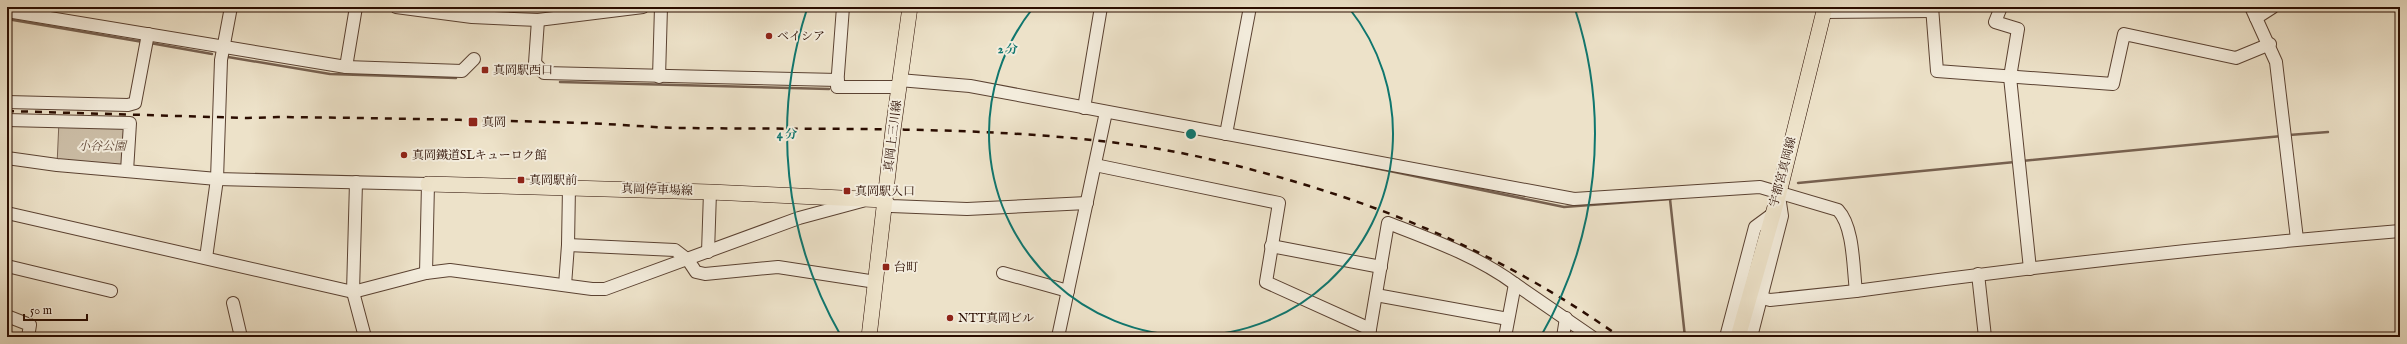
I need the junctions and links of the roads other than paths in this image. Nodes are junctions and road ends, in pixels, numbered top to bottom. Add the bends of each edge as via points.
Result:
1 (231, 7) edge
2 (356, 7) edge
3 (396, 7) edge
4 (643, 7) edge
5 (661, 7) edge
6 (843, 7) edge
7 (910, 7) edge
8 (1102, 7) edge
9 (1250, 7) edge
10 (2001, 7) edge
11 (2273, 7) edge
12 (1825, 9) edge
13 (1932, 9) edge
14 (7, 11) edge
15 (504, 12) edge
16 (2253, 12) edge
17 (538, 20) junction
18 (147, 40) junction
19 (2270, 44) junction
20 (223, 48) junction
21 (474, 59) dead end
22 (346, 67) junction
23 (659, 77) junction
24 (2010, 77) junction
25 (838, 80) junction
26 (899, 83) junction
27 (7, 102) edge
28 (1084, 108) junction
29 (1106, 112) junction
30 (7, 120) edge
31 (1226, 134) junction
32 (7, 158) edge
33 (1095, 165) junction
34 (127, 171) junction
35 (217, 179) junction
36 (356, 182) junction
37 (428, 184) junction
38 (569, 187) junction
39 (710, 192) junction
40 (1779, 192) junction
41 (868, 199) junction
42 (885, 200) junction
43 (1087, 203) junction
44 (7, 213) edge
45 (1770, 216) junction
46 (2400, 231) edge
47 (2297, 240) junction
48 (568, 245) junction
49 (1271, 246) junction
50 (708, 252) junction
51 (206, 258) junction
52 (688, 260) junction
53 (7, 266) edge
54 (1381, 267) junction
55 (2030, 269) junction
56 (426, 273) junction
57 (1003, 273) dead end
58 (1978, 274) junction
59 (876, 282) junction
60 (1515, 284) junction
61 (565, 285) junction
62 (111, 291) dead end
63 (1068, 291) junction
64 (1856, 291) junction
65 (353, 292) junction
66 (1376, 295) junction
67 (1762, 298) junction
68 (233, 303) dead end
69 (7, 316) edge
70 (1566, 318) junction
71 (1508, 319) junction
72 (1369, 333) edge
73 (28, 337) edge
74 (240, 337) edge
75 (365, 337) edge
76 (869, 337) edge
77 (1058, 337) edge
78 (1505, 337) edge
79 (1563, 337) edge
80 (1592, 337) edge
81 (1726, 337) edge
82 (1738, 337) edge
83 (1751, 337) edge
84 (1985, 337) edge

1 - 20 street
2 - 22 street
3 - 15 street via 472,17
4 - 17 street
5 - 23 street
6 - 25 street
7 - 26 main road, 真岡上三川線
8 - 28 street
9 - 31 street
10 - 24 street via 1995,22 2018,29
11 - 16 street
12 - 13 street
12 - 40 main road, 宇都宮真岡線
13 - 24 street via 1937,71
14 - 18 street
15 - 17 street
16 - 19 street
17 - 23 street via 535,63 544,73
18 - 20 street
18 - 27 street via 135,103 128,106
19 - 24 street via 2236,58 2124,34 2113,84
19 - 47 street via 2276,62
20 - 22 street
20 - 35 street
21 - 22 street via 462,71
23 - 25 street
24 - 55 street
25 - 26 street via 837,87
26 - 28 street via 970,86
26 - 42 main road, 真岡上三川線
28 - 29 street
29 - 31 street
29 - 33 street
30 - 34 street via 130,123
31 - 40 street via 1574,199 1760,186
32 - 34 street
33 - 43 street
33 - 49 street via 1279,204
34 - 35 street
35 - 36 street
35 - 51 street
36 - 37 street
36 - 65 street
37 - 38 main road, 真岡停車場線
37 - 56 street
38 - 39 main road, 真岡停車場線
38 - 48 street
39 - 41 main road, 真岡停車場線
39 - 50 street
40 - 45 main road, 宇都宮真岡線
40 - 64 street via 1838,210 1843,215 1849,232
40 - 67 street via 1782,216
41 - 42 main road, 真岡停車場線
41 - 50 street via 799,218
42 - 43 street via 891,206 946,209
42 - 59 main road, 真岡上三川線
43 - 63 street
44 - 51 street
45 - 81 street via 1755,227
45 - 82 main road, 宇都宮真岡線
46 - 47 street
47 - 55 street
48 - 52 street via 675,250
48 - 61 street
49 - 54 street
49 - 72 street via 1266,282
50 - 52 street
51 - 65 street
52 - 59 street via 696,272 705,274 778,267
52 - 61 street via 605,289
53 - 62 street
54 - 60 street via 1388,223 1447,246 1495,269
54 - 66 street
55 - 58 street
56 - 61 street via 450,270
56 - 65 street
57 - 63 street
58 - 64 street
58 - 84 street
59 - 76 main road, 真岡上三川線
60 - 70 street
60 - 71 street
63 - 77 street
64 - 67 street via 1770,300
65 - 75 street
66 - 71 street
66 - 72 street
67 - 83 street
68 - 74 street
69 - 73 street via 30,325
70 - 79 street
70 - 80 street
71 - 78 street

